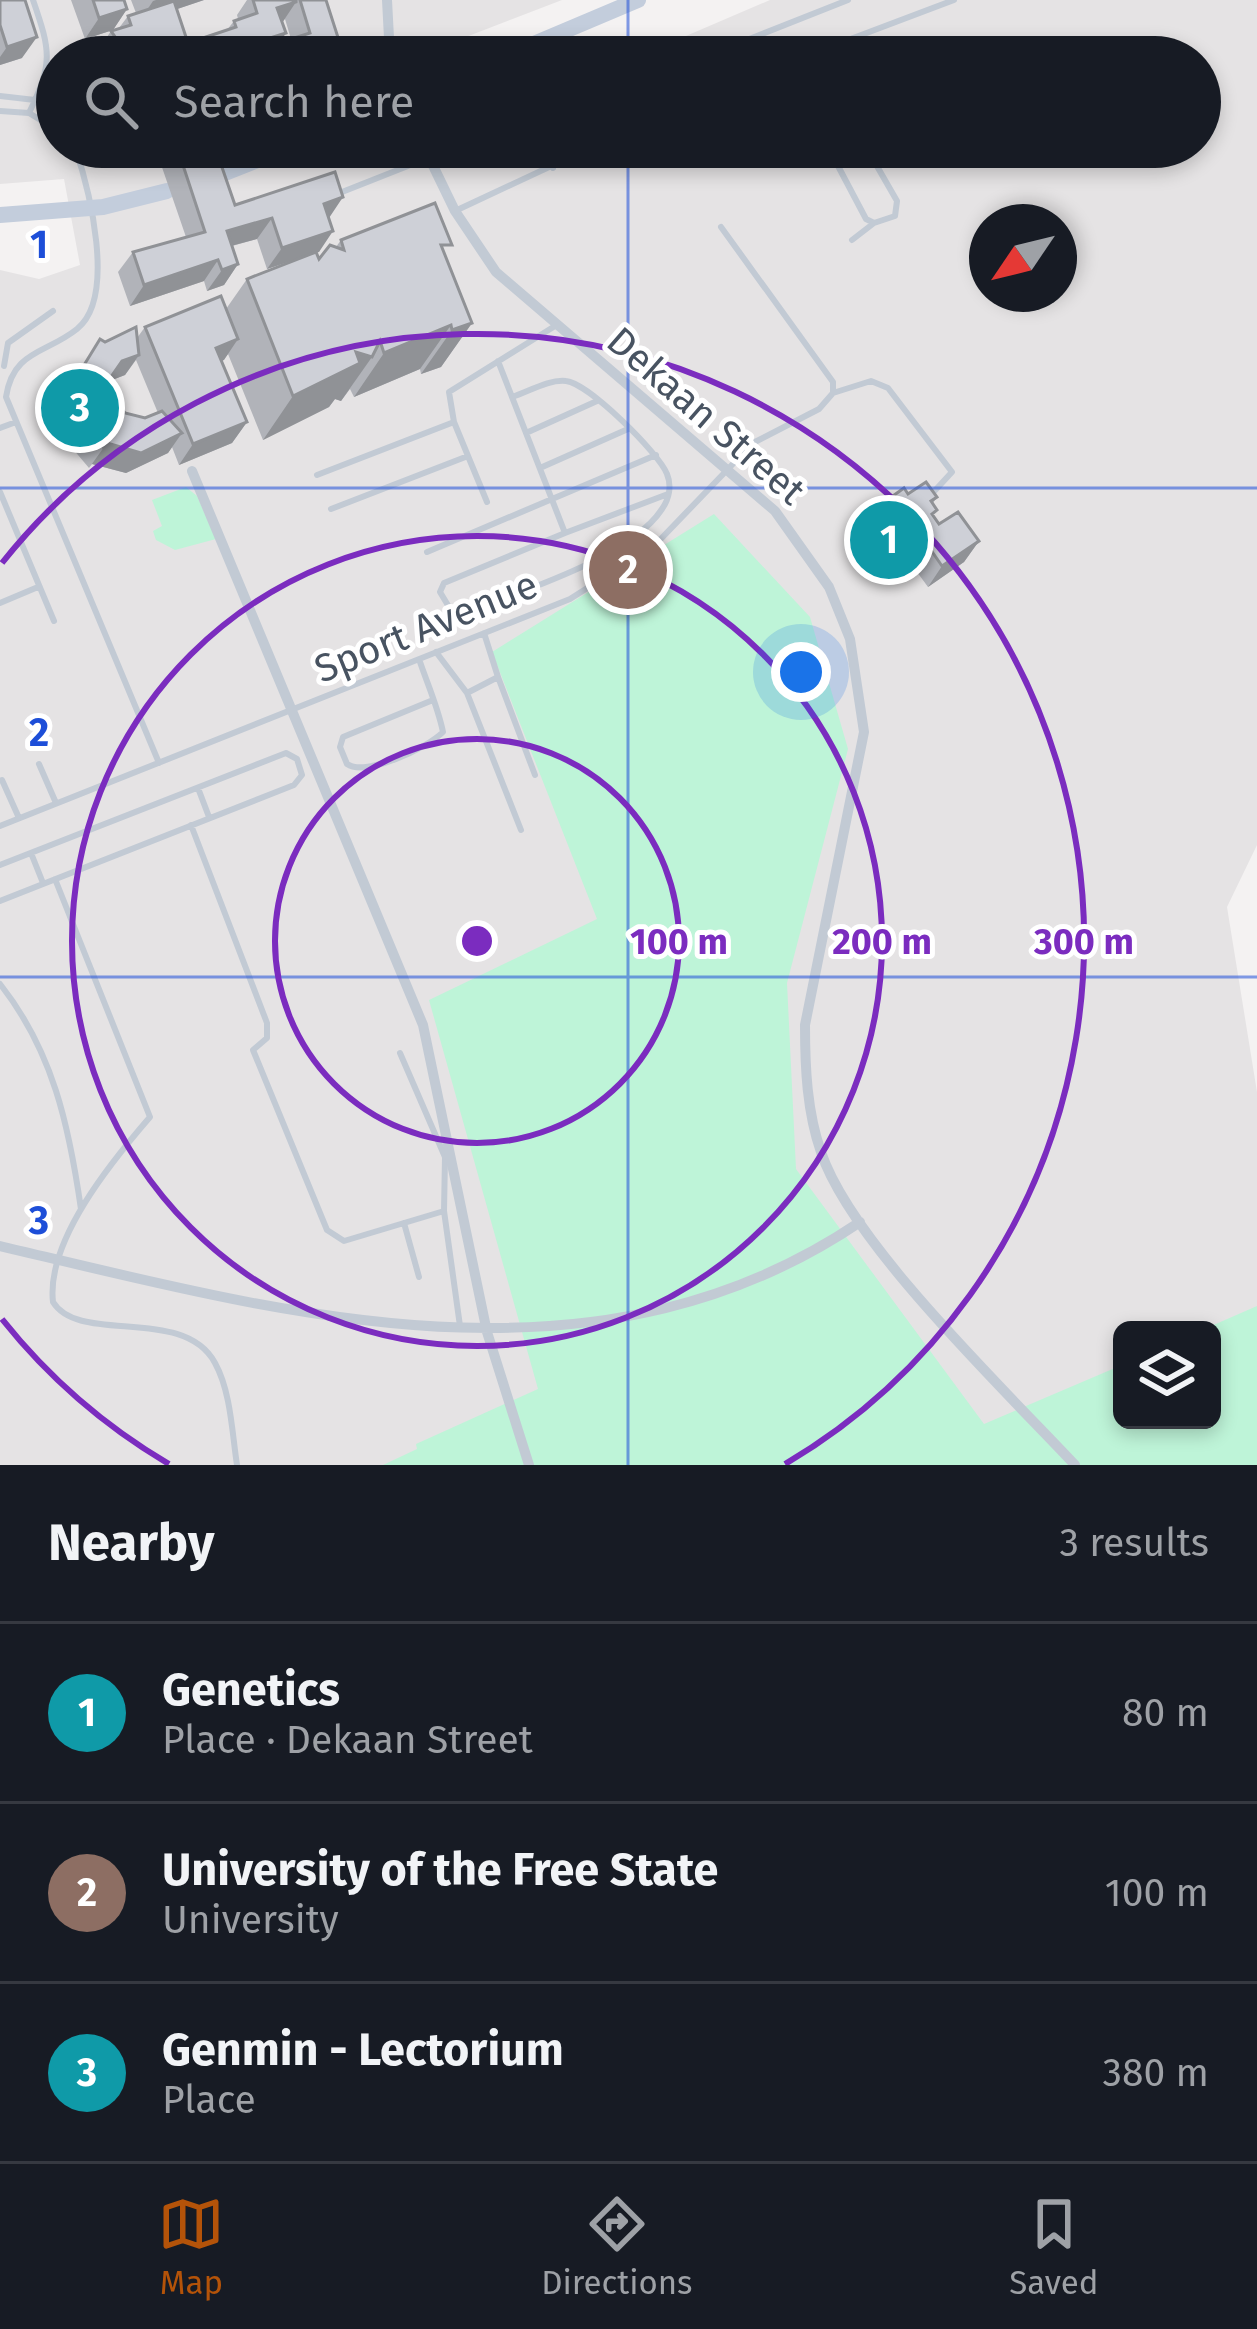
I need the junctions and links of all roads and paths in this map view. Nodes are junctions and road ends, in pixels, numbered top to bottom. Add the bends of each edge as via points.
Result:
1 (33, 0) edge
2 (387, 0) edge
3 (638, 0) edge
4 (848, 0) edge
5 (954, 0) edge
6 (43, 36) edge
7 (389, 36) edge
8 (553, 36) edge
9 (757, 36) edge
10 (858, 36) edge
11 (0, 96) edge
12 (35, 100) joint
13 (0, 111) edge
14 (29, 113) junction
15 (36, 117) edge
16 (83, 168) edge
17 (238, 168) edge
18 (391, 168) edge
19 (434, 168) edge
20 (551, 168) edge
21 (838, 168) edge
22 (877, 168) edge
23 (206, 181) edge
24 (167, 191) dead end
25 (328, 197) edge
26 (455, 212) junction
27 (0, 215) edge
28 (874, 223) junction
29 (721, 227) dead end
30 (852, 240) dead end
31 (53, 311) dead end
32 (555, 326) junction
33 (21, 360) junction
34 (498, 361) junction
35 (2, 366) edge
36 (833, 393) junction
37 (512, 397) junction
38 (597, 401) junction
39 (16, 422) junction
40 (454, 422) junction
41 (0, 428) edge
42 (628, 429) junction
43 (526, 433) junction
44 (657, 455) junction
45 (468, 456) junction
46 (539, 467) junction
47 (192, 471) dead end
48 (729, 471) junction
49 (317, 475) dead end
50 (0, 492) edge
51 (669, 494) junction
52 (552, 500) junction
53 (487, 502) dead end
54 (920, 505) edge
55 (331, 509) dead end
56 (565, 533) junction
57 (427, 552) dead end
58 (38, 587) junction
59 (0, 603) edge
60 (54, 621) dead end
61 (484, 633) junction
62 (436, 652) junction
63 (419, 659) junction
64 (498, 677) junction
65 (467, 693) junction
66 (433, 700) junction
67 (290, 710) junction
68 (159, 763) junction
69 (39, 764) dead end
70 (535, 775) dead end
71 (2, 780) edge
72 (198, 788) junction
73 (56, 803) junction
74 (208, 817) junction
75 (19, 818) junction
76 (191, 824) junction
77 (0, 826) edge
78 (520, 830) dead end
79 (31, 853) junction
80 (0, 866) edge
81 (55, 879) junction
82 (43, 884) junction
83 (0, 901) edge
84 (0, 984) edge
85 (400, 1053) dead end
86 (444, 1211) junction
87 (81, 1212) junction
88 (860, 1222) junction
89 (404, 1223) junction
90 (0, 1246) edge
91 (58, 1260) junction
92 (419, 1276) dead end
93 (460, 1329) junction
94 (487, 1332) junction
95 (237, 1465) edge
96 (530, 1465) edge
97 (1075, 1465) edge

1 - 6 lane
2 - 7 street
3 - 8 street
4 - 9 lane
5 - 10 lane
11 - 12 lane
12 - 14 lane
13 - 14 lane
14 - 15 lane
16 - 33 lane via 98,260 86,320
17 - 23 street
18 - 25 lane
19 - 26 street, Dekaan Street
20 - 26 lane
21 - 28 lane
22 - 28 lane via 898,207 892,219
24 - 27 street
26 - 32 street, Dekaan Street via 496,272
28 - 30 lane
29 - 36 lane via 833,382
31 - 35 lane via 8,343
32 - 34 lane
32 - 48 street, Dekaan Street
33 - 35 lane
33 - 39 lane via 6,397
34 - 37 lane
34 - 40 lane via 452,386
36 - 48 lane, Sport Avenue via 819,409 752,443
36 - 54 lane via 880,383 949,466 949,482
37 - 38 lane via 565,381
37 - 43 lane
38 - 42 lane
38 - 43 lane
39 - 41 lane
39 - 68 lane
40 - 45 lane
40 - 49 lane
42 - 44 lane
42 - 46 lane
43 - 46 lane
44 - 51 lane
44 - 52 lane
45 - 53 lane
45 - 55 lane
46 - 52 lane
47 - 67 street
48 - 61 lane, Sport Avenue via 656,545 611,575
48 - 88 street, Dekaan Street via 792,530 829,587 862,698 861,757 805,1025 822,1155
50 - 58 lane
51 - 56 lane
51 - 56 lane via 635,537 598,557 465,613 447,608 444,583
52 - 56 lane
52 - 57 lane
58 - 59 lane
58 - 60 lane
61 - 62 lane, Sport Avenue
61 - 64 lane
62 - 63 lane, Sport Avenue
62 - 65 lane
63 - 66 lane
63 - 67 lane, Sport Avenue
64 - 65 lane
64 - 70 lane
65 - 78 lane
66 - 66 lane via 439,738 362,769 347,764 344,737
67 - 68 lane, Sport Avenue
67 - 94 street via 423,1025
68 - 73 lane, Sport Avenue
69 - 73 lane
71 - 75 lane
72 - 74 lane
72 - 74 lane via 286,753 297,758 298,783
72 - 79 lane
73 - 75 lane, Sport Avenue
74 - 76 lane
75 - 77 lane, Sport Avenue
76 - 81 lane
76 - 89 lane via 268,1023 268,1039 254,1051 327,1231 344,1241
79 - 80 lane
79 - 82 lane
81 - 82 lane
81 - 87 lane via 150,1118
82 - 83 lane
84 - 87 lane via 51,1068
85 - 86 lane via 445,1156
86 - 89 lane
86 - 93 lane
87 - 91 lane
88 - 94 street via 766,1277 666,1310 602,1324
88 - 97 street, Dekaan Street
89 - 92 lane
90 - 91 street
91 - 93 street via 260,1305
91 - 95 lane via 53,1302 66,1315 185,1336 212,1357
93 - 94 street
94 - 96 street

